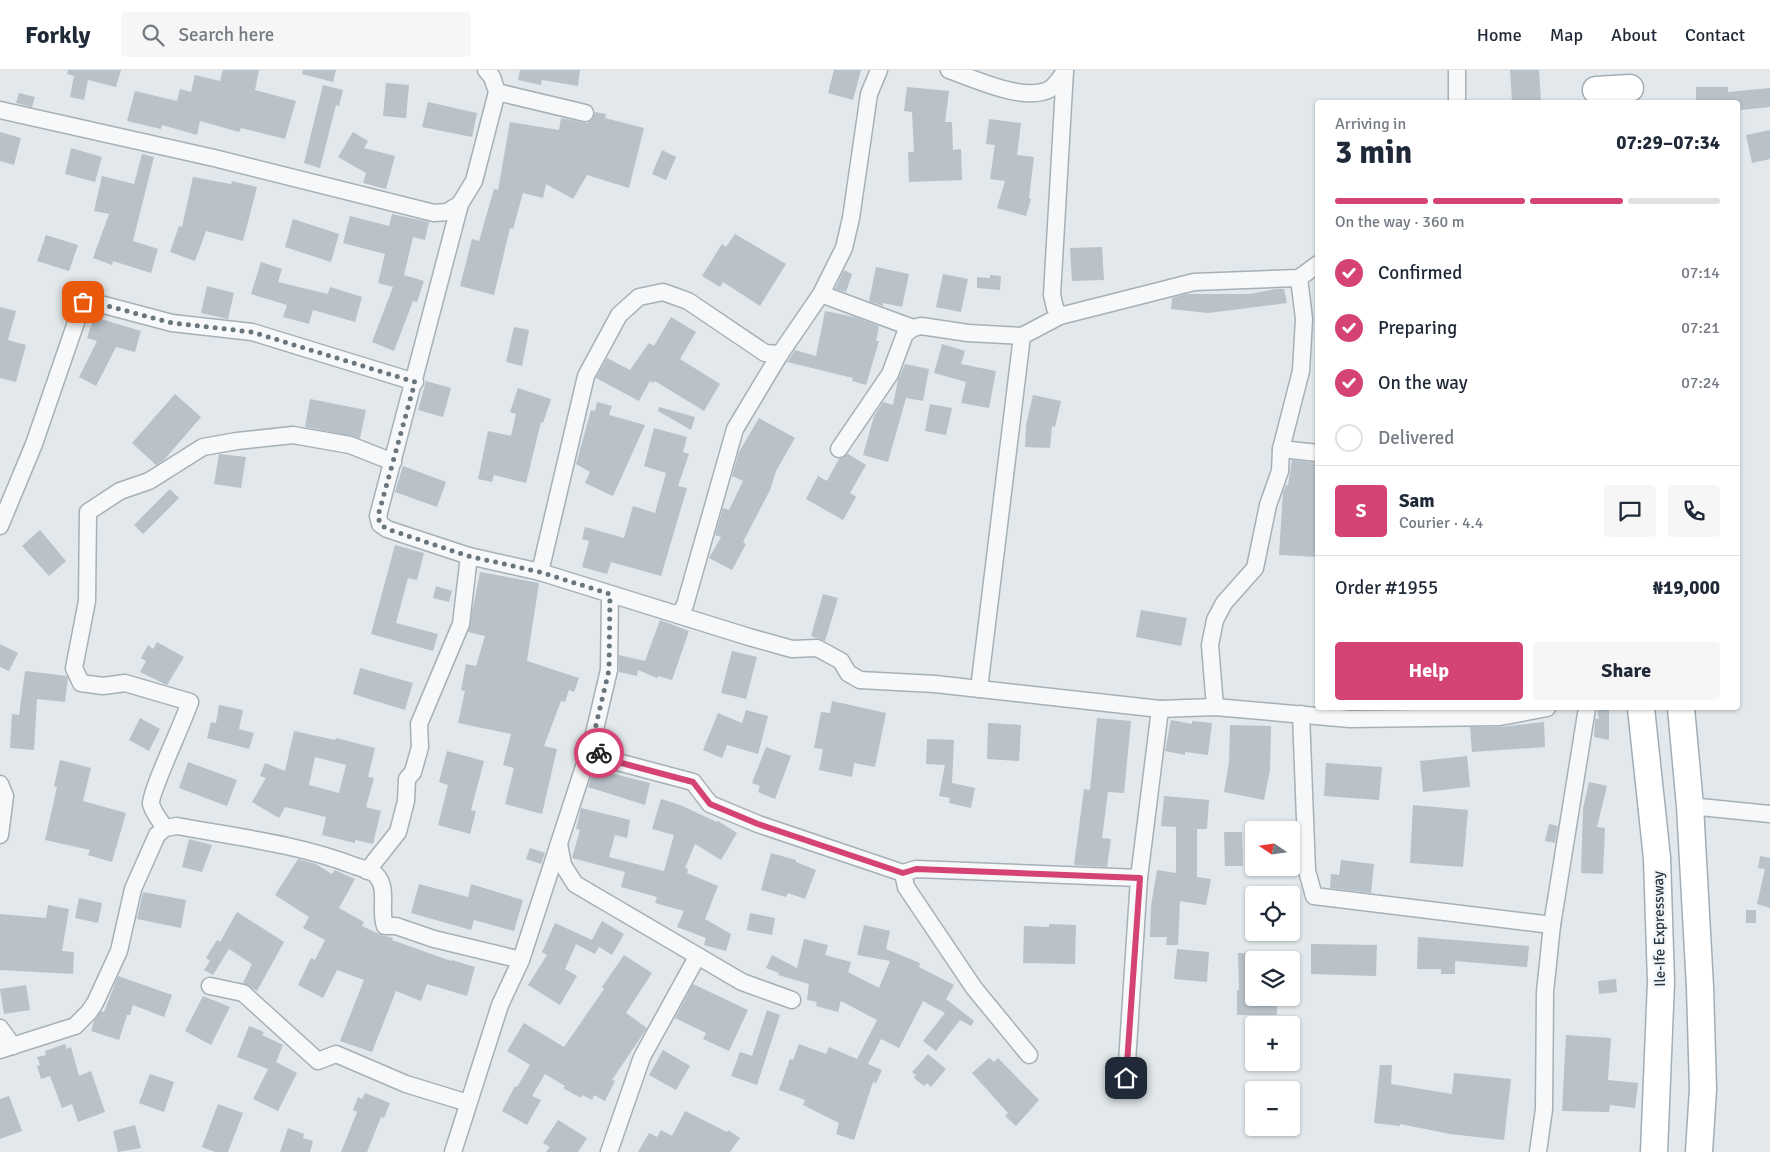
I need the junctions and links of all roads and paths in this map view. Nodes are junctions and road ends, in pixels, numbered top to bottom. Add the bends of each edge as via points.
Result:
1 (486, 70) edge
2 (879, 70) edge
3 (949, 70) edge
4 (1457, 70) edge
5 (1065, 71) edge
6 (1630, 87) edge
7 (1596, 88) edge
8 (497, 92) junction
9 (1457, 100) edge
10 (0, 110) edge
11 (585, 113) dead end
12 (460, 204) junction
13 (1315, 266) edge
14 (1299, 278) junction
15 (821, 294) junction
16 (1060, 316) junction
17 (913, 328) junction
18 (1022, 336) junction
19 (780, 354) junction
20 (415, 382) junction
21 (839, 449) dead end
22 (1281, 450) junction
23 (1315, 453) edge
24 (393, 462) junction
25 (0, 526) edge
26 (468, 556) junction
27 (540, 572) junction
28 (610, 594) junction
29 (679, 615) junction
30 (979, 689) junction
31 (1215, 707) junction
32 (1160, 709) junction
33 (1537, 710) edge
34 (1587, 710) edge
35 (1641, 710) edge
36 (1681, 710) edge
37 (1301, 714) junction
38 (592, 742) junction
39 (0, 784) edge
40 (1690, 806) junction
41 (1770, 814) edge
42 (165, 828) junction
43 (0, 835) edge
44 (558, 842) junction
45 (367, 870) junction
46 (903, 873) junction
47 (1140, 878) junction
48 (1552, 925) junction
49 (696, 956) junction
50 (521, 960) junction
51 (210, 986) dead end
52 (792, 1000) dead end
53 (0, 1028) edge
54 (7, 1048) edge
55 (1029, 1055) dead end
56 (1126, 1078) dead end
57 (468, 1103) junction
58 (453, 1152) edge
59 (609, 1152) edge
60 (1538, 1152) edge
61 (1654, 1152) edge
62 (1698, 1152) edge

1 - 8 street
2 - 15 street via 869,94 844,248
3 - 5 street via 1022,94 1038,94 1051,88
4 - 9 street
5 - 16 street via 1052,295
6 - 7 main road
8 - 11 street
8 - 12 street via 474,181
10 - 12 street via 214,158 434,213 447,212
12 - 20 street
13 - 14 street
14 - 16 street via 1194,282
14 - 22 street via 1304,318 1301,371
15 - 17 street
15 - 19 street
16 - 18 street
17 - 18 street via 921,326
17 - 21 street via 905,334 890,374
18 - 30 street
19 - 27 street via 765,353 688,301 663,292 640,297 619,315 586,376
19 - 29 street via 734,429 685,605
20 - 24 street
20 - 25 street via 252,332 172,323 83,302 34,444
22 - 23 street
22 - 31 street via 1280,471 1268,505 1256,568 1224,603 1215,620 1210,645
24 - 26 street via 378,516 380,524
24 - 42 street via 350,445 293,436 237,441 203,447 149,481 120,491 88,512 87,601 74,668 81,683 103,686 125,683 190,702 154,788 151,804
26 - 27 street
26 - 45 street via 461,624 419,724 420,747 413,772 407,779 406,801 398,832
27 - 28 street
28 - 29 street
28 - 38 street via 609,670
29 - 30 street via 792,649 817,648 841,661 848,672 860,680
30 - 32 street
31 - 32 street
31 - 37 street
32 - 47 street
33 - 37 street via 1500,717 1350,719
34 - 48 street
35 - 61 main road, Ile-Ife Expressway via 1658,858 1661,982
36 - 40 main road
37 - 48 street via 1307,871 1314,896
38 - 44 street
38 - 46 street via 600,753 614,761 693,782 710,804 758,824
39 - 43 street via 5,796
40 - 41 street
40 - 62 main road via 1703,1089
42 - 45 street via 177,826 320,853
42 - 54 street via 157,836 132,889 119,951 95,1003 75,1026
44 - 49 street via 564,865 575,884
44 - 50 street
45 - 50 street via 380,882 385,926 396,926 434,939
46 - 47 street via 916,869
46 - 55 street via 906,887 974,988
47 - 56 street
48 - 60 street via 1545,992 1544,1110
49 - 52 street via 742,982
49 - 59 street via 642,1057
50 - 57 street via 500,1005
51 - 57 street via 243,993 318,1060 336,1054 406,1084
53 - 54 street
57 - 58 street

